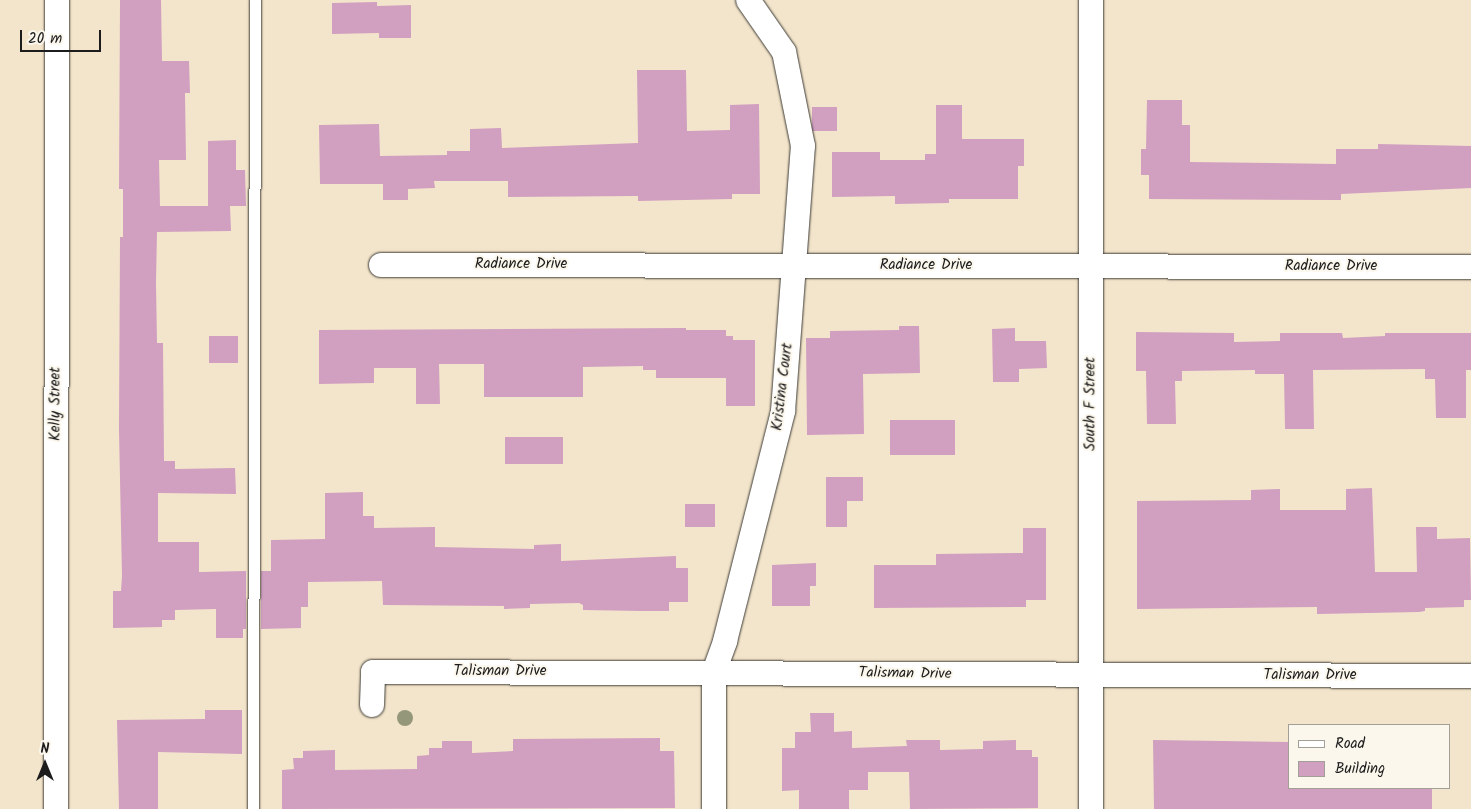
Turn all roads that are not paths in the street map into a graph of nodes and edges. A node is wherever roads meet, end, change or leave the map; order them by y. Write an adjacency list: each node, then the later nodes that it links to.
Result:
1 (57, 0): 13 (street, Kelly Street)
2 (255, 0): 14 (lane)
3 (748, 0): 6 (street, Kristina Court)
4 (1091, 0): 7 (street, South F Street)
5 (381, 265): 6 (street, Radiance Drive)
6 (795, 266): 7 (street, Radiance Drive); 9 (street, Kristina Court)
7 (1091, 266): 8 (street, Radiance Drive); 10 (street, South F Street)
8 (1471, 267)
9 (714, 672): 10 (street, Talisman Drive); 12 (street, Talisman Drive); 15 (street, Kristina Court)
10 (1091, 675): 11 (street, Talisman Drive); 16 (street, South F Street)
11 (1471, 676)
12 (372, 705)
13 (56, 809)
14 (253, 809)
15 (714, 809)
16 (1091, 809)

